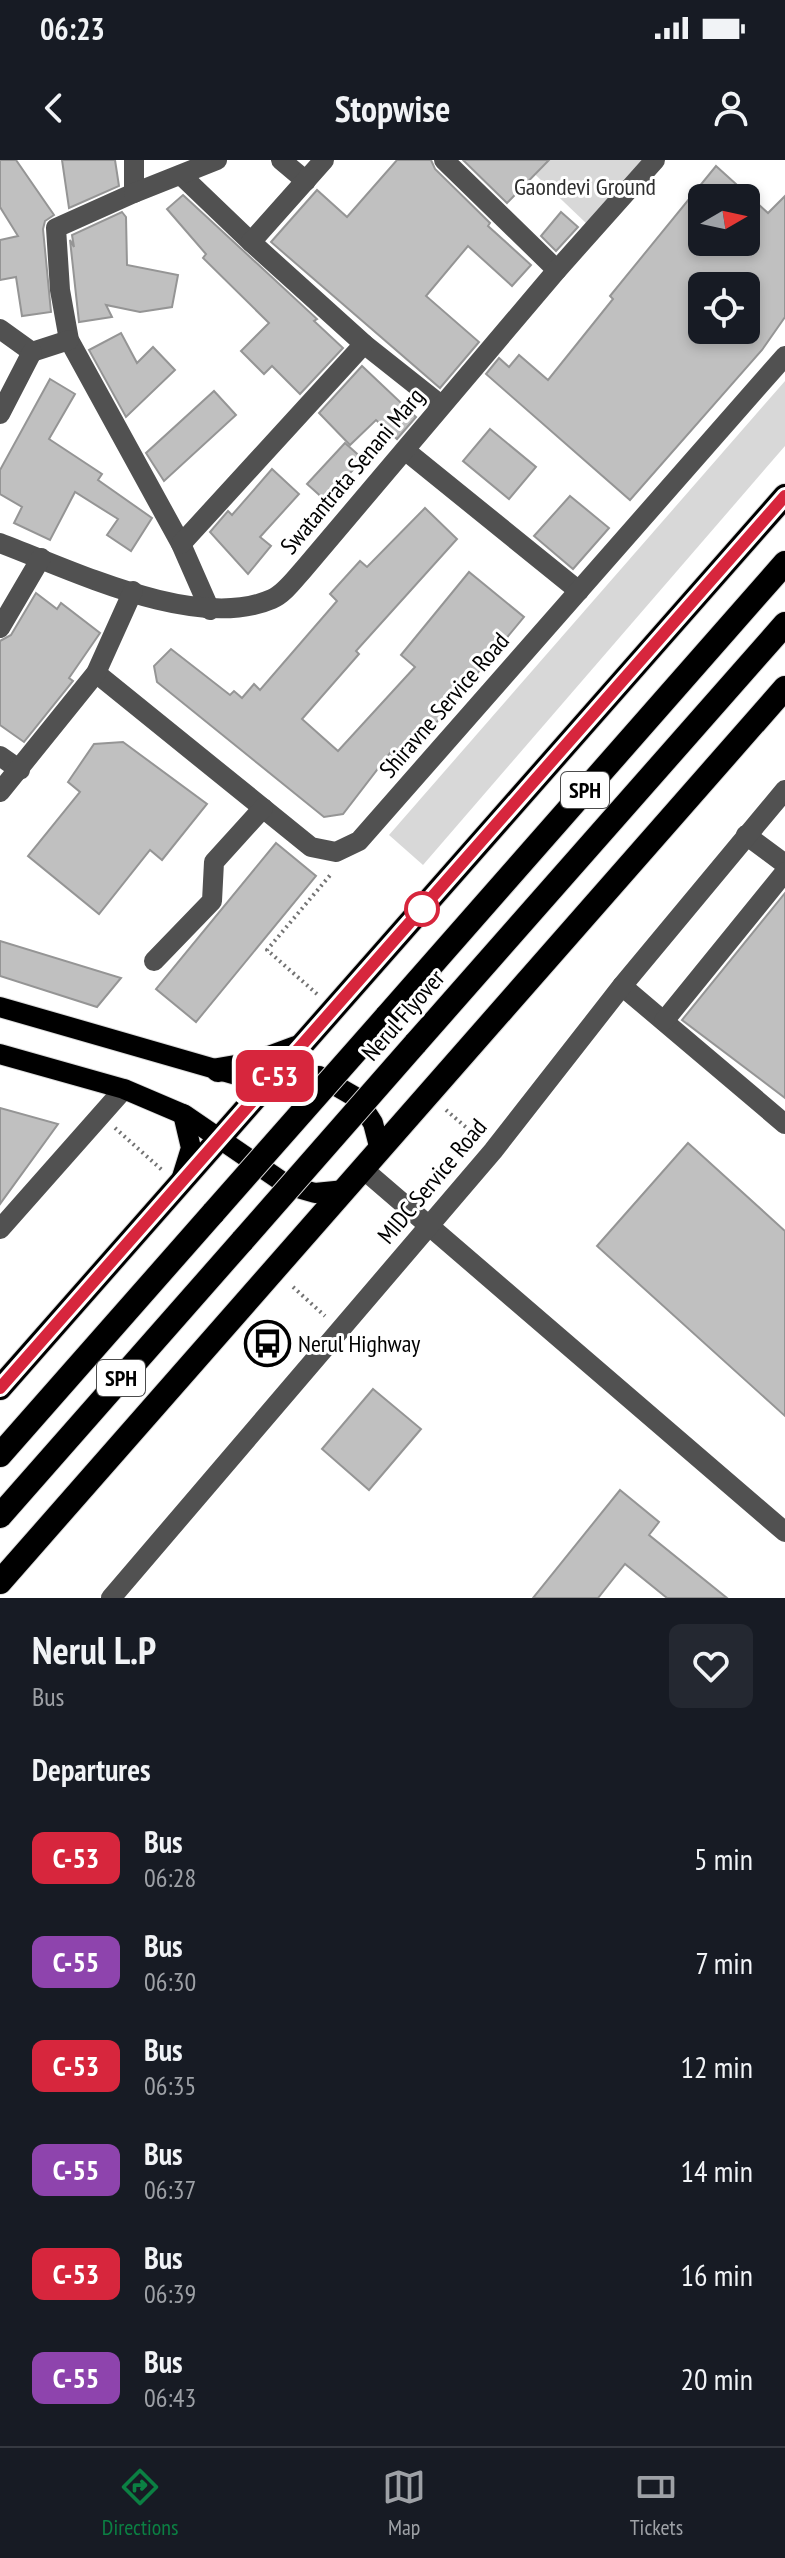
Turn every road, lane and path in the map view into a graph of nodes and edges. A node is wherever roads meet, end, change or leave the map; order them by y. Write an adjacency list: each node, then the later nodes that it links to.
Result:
1 (134, 160): 9 (street)
2 (217, 160): 7 (street)
3 (281, 160): 8 (street)
4 (324, 160): 8 (street)
5 (444, 160): 11 (street)
6 (655, 160): 11 (street, Swatantrata Senani Marg)
7 (181, 175): 9 (street); 10 (street)
8 (306, 181): 10 (street)
9 (134, 193): 13 (street)
10 (251, 242): 14 (street)
11 (557, 270): 17 (street, Swatantrata Senani Marg)
12 (0, 329): 15 (street)
13 (69, 340): 15 (street); 22 (street)
14 (364, 344): 17 (street); 22 (street)
15 (32, 352): 18 (street)
16 (785, 356): 26 (street, Shiravne Service Road)
17 (441, 405): 19 (street, Swatantrata Senani Marg)
18 (0, 414)
19 (406, 451): 26 (street); 27 (street, Swatantrata Senani Marg)
20 (785, 496): 44 (highway)
21 (0, 543): 23 (street, Swatantrata Senani Marg)
22 (181, 544): 27 (street)
23 (41, 558): 25 (street, Swatantrata Senani Marg); 29 (street)
24 (785, 563): 68 (highway, Nerul Flyover / SPH, bridge)
25 (133, 591): 27 (street, Swatantrata Senani Marg); 30 (street)
26 (579, 591): 38 (street, Shiravne Service Road)
27 (210, 610)
28 (785, 624): 69 (highway, Nerul Flyover / SPH, bridge)
29 (0, 628)
30 (96, 673): 33 (street); 36 (street)
31 (785, 688): 51 (highway)
32 (0, 756): 33 (street)
33 (20, 770): 35 (street)
34 (785, 790): 37 (street, MIDC Service Road)
35 (0, 792)
36 (263, 808): 38 (street); 41 (street)
37 (746, 835): 39 (street); 42 (street, MIDC Service Road)
38 (359, 841): 44 (path)
39 (785, 864)
40 (785, 872): 45 (street)
41 (154, 961)
42 (622, 986): 45 (street); 58 (street, MIDC Service Road)
43 (0, 1007): 48 (main road)
44 (334, 1008): 46 (highway)
45 (664, 1021): 55 (street)
46 (302, 1045): 48 (highway); 49 (highway)
47 (0, 1054): 50 (main road)
48 (218, 1070): 49 (main road)
49 (276, 1075): 54 (highway); 57 (main road)
50 (124, 1089): 52 (main road); 53 (street)
51 (429, 1095): 57 (highway); 58 (path)
52 (183, 1114): 56 (main road); 61 (main road)
53 (103, 1117): 61 (path); 64 (street)
54 (239, 1117): 56 (highway); 59 (main road)
55 (785, 1124)
56 (222, 1137): 59 (main road); 61 (highway)
57 (380, 1150): 60 (highway)
58 (493, 1151): 63 (street, MIDC Service Road)
59 (262, 1167): 62 (main road)
60 (363, 1169): 62 (highway); 63 (street)
61 (171, 1178): 67 (highway)
62 (345, 1190): 71 (highway)
63 (429, 1226): 66 (street, MIDC Service Road); 70 (street)
64 (0, 1229)
65 (290, 1284): 66 (path)
66 (340, 1330): 72 (street, MIDC Service Road)
67 (0, 1388)
68 (0, 1455)
69 (0, 1516)
70 (785, 1532)
71 (0, 1582)
72 (111, 1598)

